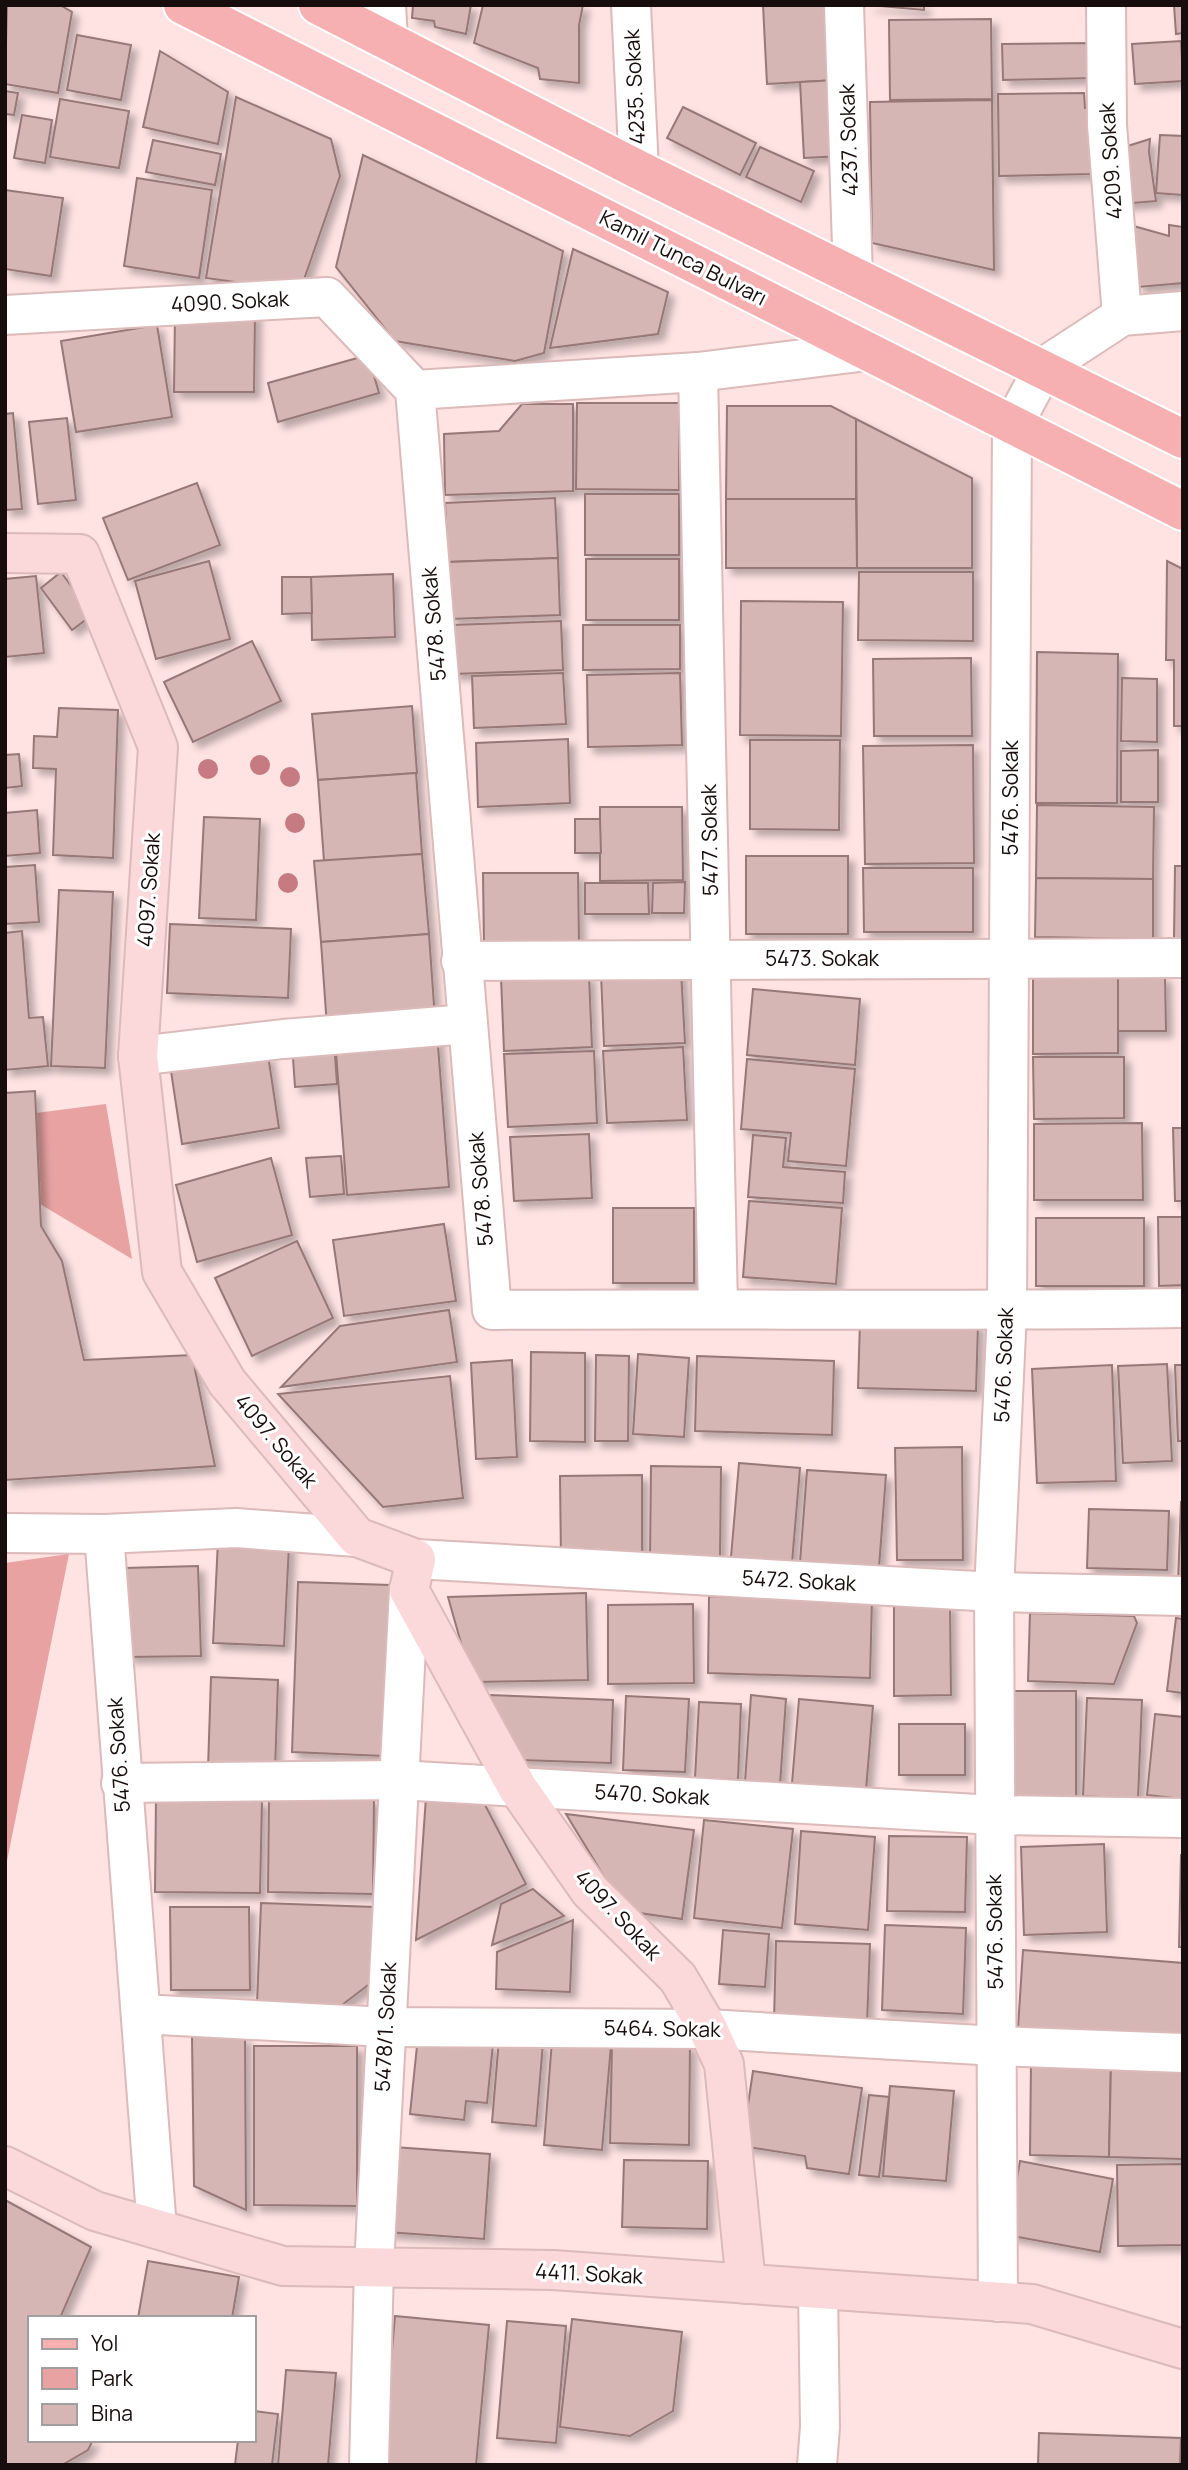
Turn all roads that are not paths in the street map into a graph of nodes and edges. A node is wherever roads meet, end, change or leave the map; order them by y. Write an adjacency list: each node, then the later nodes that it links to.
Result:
1 (183, 5): 12 (main road, Kamil Tunca Bulvarı)
2 (318, 5): 6 (main road)
3 (631, 5): 7 (street, 4235. Sokak)
4 (844, 5): 8 (street, 4237. Sokak)
5 (1106, 5): 11 (street, 4209. Sokak)
6 (387, 23): 7 (main road)
7 (639, 170): 8 (main road)
8 (853, 276): 13 (main road)
9 (1183, 312): 11 (street)
10 (5, 315): 15 (street, 4090. Sokak)
11 (1122, 316): 13 (street)
12 (867, 351): 14 (street); 16 (main road, Kamil Tunca Bulvarı)
13 (1044, 367): 16 (street); 17 (main road)
14 (698, 372): 15 (street); 22 (street, 5477. Sokak)
15 (415, 390): 23 (street, 5478. Sokak)
16 (1012, 427): 18 (main road, Kamil Tunca Bulvarı); 21 (street, 5476. Sokak)
17 (1183, 439)
18 (1183, 511)
19 (5, 553): 25 (street, 4097. Sokak)
20 (1183, 958): 21 (street, 5473. Sokak)
21 (1011, 959): 22 (street, 5473. Sokak); 28 (street, 5476. Sokak)
22 (713, 960): 23 (street, 5473. Sokak); 26 (street, 5477. Sokak)
23 (461, 961): 24 (street, 5478. Sokak)
24 (467, 1024): 25 (street); 26 (street, 5478. Sokak)
25 (138, 1056): 31 (street, 4097. Sokak)
26 (718, 1308): 28 (street)
27 (1183, 1308): 28 (street)
28 (1007, 1311): 33 (street, 5476. Sokak)
29 (5, 1533): 30 (street)
30 (104, 1534): 31 (street); 36 (street, 5476. Sokak)
31 (357, 1537): 32 (street, 4097. Sokak)
32 (412, 1574): 33 (street, 5472. Sokak); 35 (street, 5478/1. Sokak); 37 (street, 4097. Sokak)
33 (994, 1592): 34 (street, 5472. Sokak); 38 (street, 5476. Sokak)
34 (1183, 1596)
35 (399, 1780): 36 (street, 5470. Sokak); 37 (street, 5470. Sokak); 41 (street, 5478/1. Sokak)
36 (121, 1783): 40 (street, 5476. Sokak)
37 (517, 1787): 38 (street, 5470. Sokak); 42 (street, 4097. Sokak)
38 (994, 1815): 39 (street, 5470. Sokak); 43 (street, 5476. Sokak)
39 (1183, 1818)
40 (141, 2014): 41 (street, 5464. Sokak); 46 (street, 5476. Sokak)
41 (386, 2027): 42 (street, 5464. Sokak); 47 (street, 5478/1. Sokak)
42 (708, 2029): 43 (street, 5464. Sokak); 48 (street, 4097. Sokak)
43 (996, 2046): 44 (street, 5464. Sokak); 50 (street, 5476. Sokak)
44 (1183, 2053)
45 (5, 2166): 46 (street, 4411. Sokak)
46 (158, 2230): 47 (street, 4411. Sokak)
47 (374, 2267): 48 (street, 4411. Sokak); 52 (street, 5478/1. Sokak)
48 (746, 2284): 49 (street, 4411. Sokak)
49 (818, 2289): 50 (street, 4411. Sokak); 53 (street)
50 (998, 2302): 51 (street, 4411. Sokak)
51 (1183, 2349)
52 (369, 2465)
53 (817, 2465)

